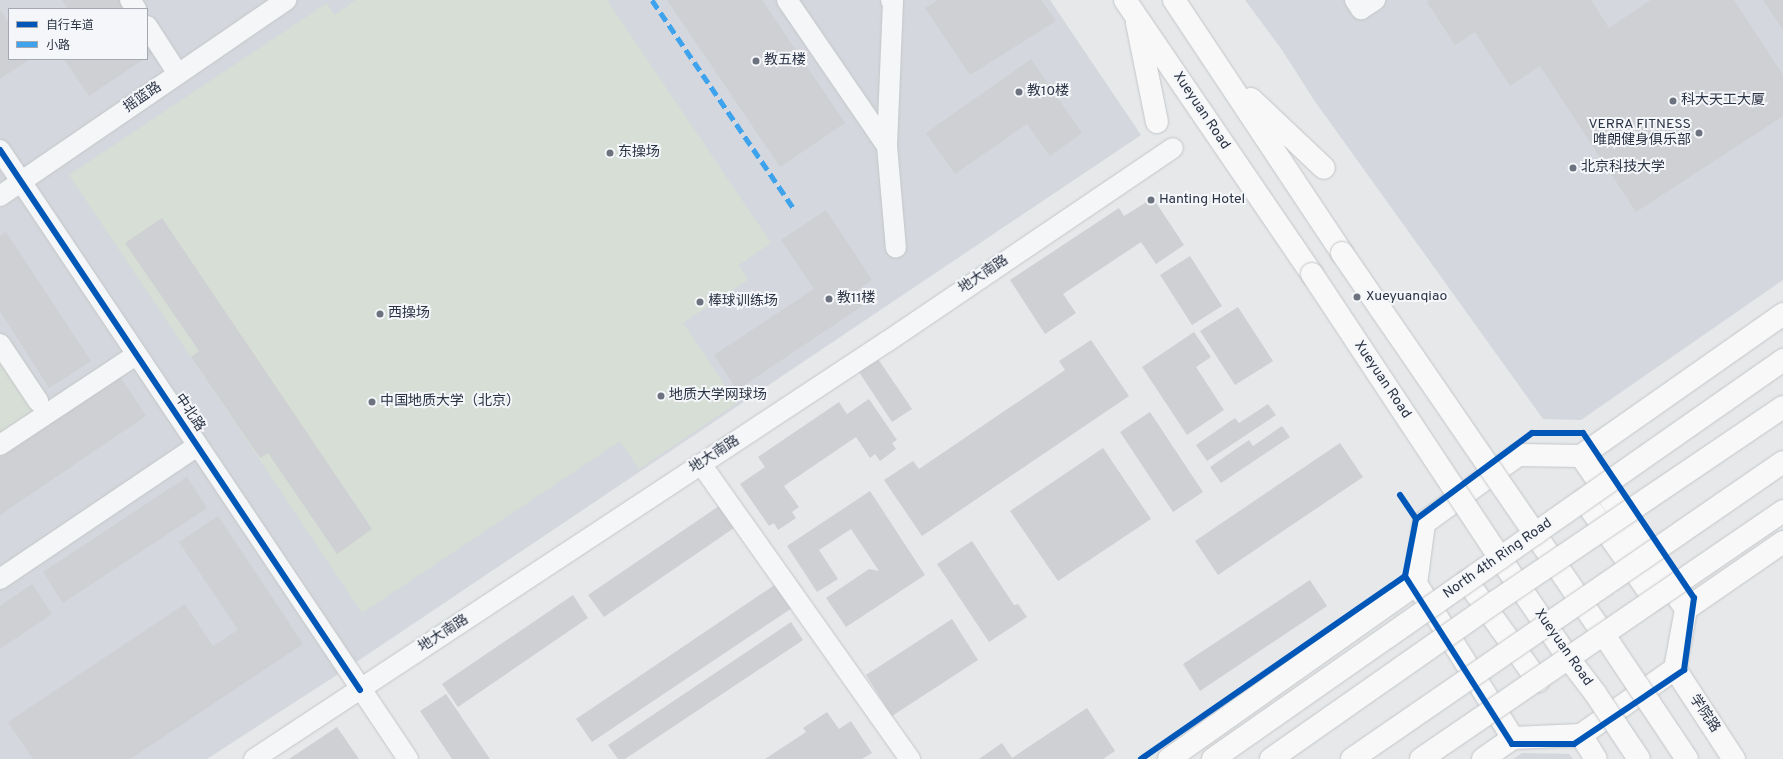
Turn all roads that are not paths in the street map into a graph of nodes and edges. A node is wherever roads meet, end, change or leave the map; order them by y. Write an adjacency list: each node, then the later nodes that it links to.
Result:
1 (286, 0): 9 (street, 摇篮路)
2 (787, 0): 12 (street)
3 (1174, 0): 10 (main road)
4 (1355, 0): 5 (street)
5 (1375, 0)
6 (893, 1): 12 (street)
7 (1130, 7): 11 (main road); 34 (main road, Xueyuan Road, bridge)
8 (148, 28): 9 (street)
9 (178, 74): 16 (street, 摇篮路)
10 (1224, 74): 15 (main road); 32 (main road, bridge)
11 (1157, 122)
12 (887, 146): 18 (street)
13 (1173, 148): 29 (street, 地大南路)
14 (0, 150): 16 (street, 中北路)
15 (1324, 168)
16 (21, 182): 17 (street, 摇篮路); 21 (street, 中北路)
17 (0, 196)
18 (896, 248)
19 (1783, 314): 27 (main road)
20 (0, 344): 23 (street)
21 (136, 355): 25 (street); 26 (street, 中北路)
22 (1783, 360): 30 (main road, North 4th Ring Road, bridge)
23 (38, 401)
24 (1783, 407): 52 (main road, bridge)
25 (0, 445)
26 (197, 446): 35 (street); 44 (street, 中北路)
27 (1581, 456): 37 (main road); 39 (main road)
28 (1783, 462): 53 (main road, bridge)
29 (701, 464): 44 (street, 地大南路); 49 (street)
30 (1584, 500): 32 (main road, North 4th Ring Road, bridge); 38 (main road, bridge)
31 (1783, 512): 38 (main road, bridge)
32 (1535, 534): 34 (main road, North 4th Ring Road, bridge); 40 (main road, bridge)
33 (1783, 542): 39 (main road)
34 (1500, 558): 36 (main road, North 4th Ring Road, bridge); 41 (main road, Xueyuan Road, bridge)
35 (0, 579)
36 (1467, 581): 43 (main road, bridge); 51 (main road, North 4th Ring Road, bridge)
37 (1416, 584): 46 (main road); 50 (main road)
38 (1654, 599): 40 (main road, bridge)
39 (1686, 609): 42 (main road)
40 (1604, 635): 41 (main road, bridge); 58 (main road, bridge)
41 (1569, 659): 43 (main road, bridge); 57 (main road, Xueyuan Road, bridge)
42 (1674, 670): 45 (main road); 59 (main road, 学院路)
43 (1538, 681): 54 (main road, bridge)
44 (360, 690): 47 (street, 地大南路); 48 (street, 中北路)
45 (1581, 735): 46 (main road); 56 (main road)
46 (1513, 738): 55 (main road)
47 (254, 759)
48 (408, 759)
49 (910, 759)
50 (1169, 759)
51 (1213, 759)
52 (1271, 759)
53 (1352, 759)
54 (1421, 759)
55 (1483, 759)
56 (1596, 759)
57 (1639, 759)
58 (1687, 759)
59 (1734, 759)

